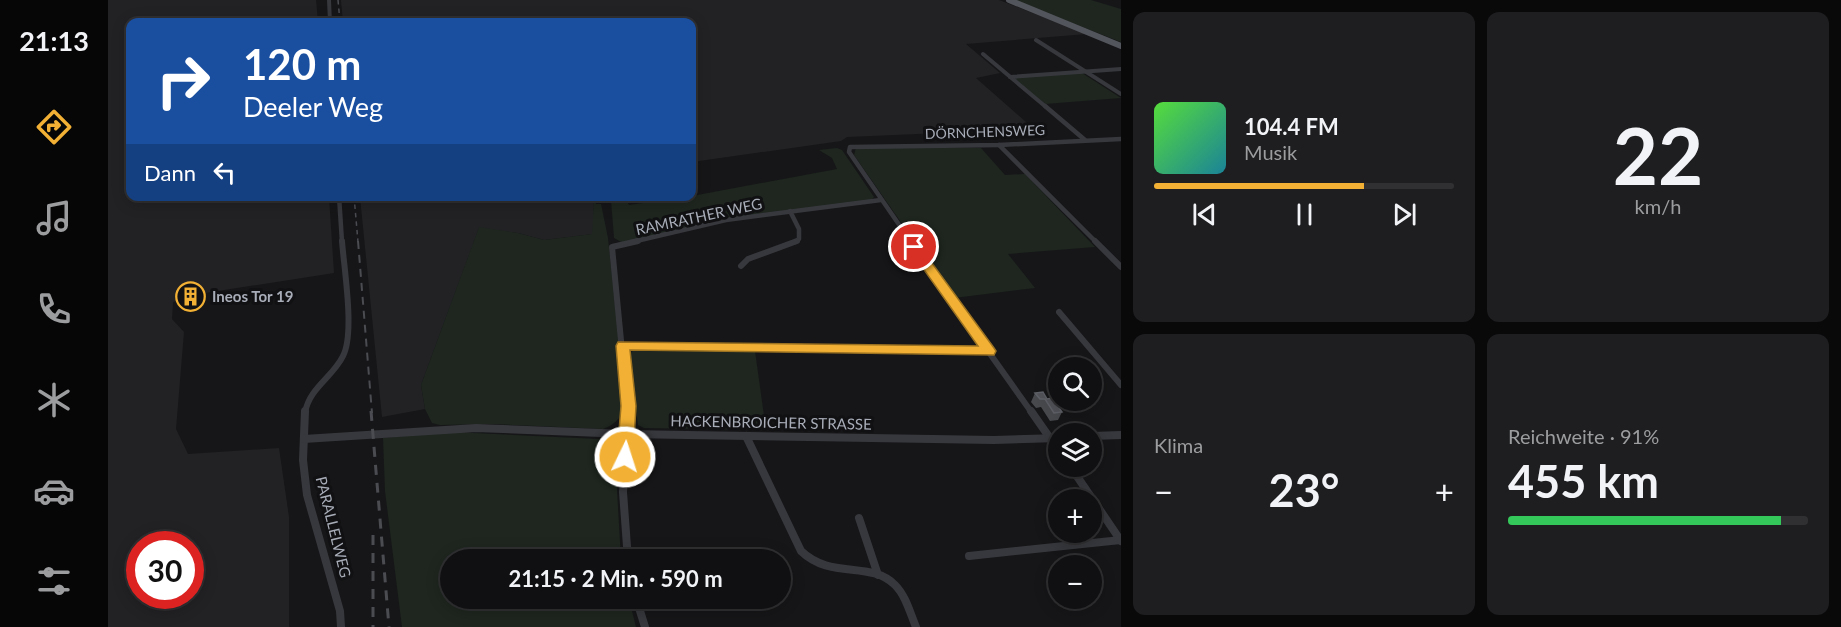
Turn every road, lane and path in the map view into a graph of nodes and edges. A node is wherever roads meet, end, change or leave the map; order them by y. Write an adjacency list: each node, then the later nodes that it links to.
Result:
1 (329, 0): 3 (street)
2 (1009, 0): 5 (main road)
3 (330, 18)
4 (1036, 40): 8 (street)
5 (1121, 46)
6 (983, 54): 9 (street)
7 (1121, 69): 8 (street)
8 (1086, 72): 9 (street); 10 (street)
9 (1010, 77): 12 (street)
10 (1121, 94)
11 (1121, 139): 12 (street, DÖRNCHENSWEG)
12 (1084, 141): 13 (street, DÖRNCHENSWEG)
13 (999, 145): 14 (street, DÖRNCHENSWEG); 18 (street)
14 (880, 200): 16 (street, RAMRATHER WEG); 21 (street)
15 (339, 201): 29 (street, PARALLELWEG)
16 (790, 212): 17 (street); 20 (street, RAMRATHER WEG)
17 (741, 266)
18 (1121, 267)
19 (1059, 312): 22 (street)
20 (623, 346): 21 (street); 23 (street)
21 (989, 351): 24 (street)
22 (1121, 385)
23 (626, 435): 26 (street, HACKENBROICHER STRASSE); 29 (street, HACKENBROICHER STRASSE); 33 (street)
24 (1048, 435)
25 (1121, 435): 27 (street)
26 (746, 436): 28 (street, HACKENBROICHER STRASSE); 35 (street)
27 (1102, 436)
28 (1048, 438)
29 (304, 439): 37 (street, PARALLELWEG)
30 (1077, 477): 32 (street)
31 (859, 518): 35 (street)
32 (1121, 541): 34 (street)
33 (627, 549)
34 (969, 556)
35 (878, 575): 39 (street)
36 (639, 609): 38 (street)
37 (341, 627)
38 (645, 627)
39 (916, 627)

